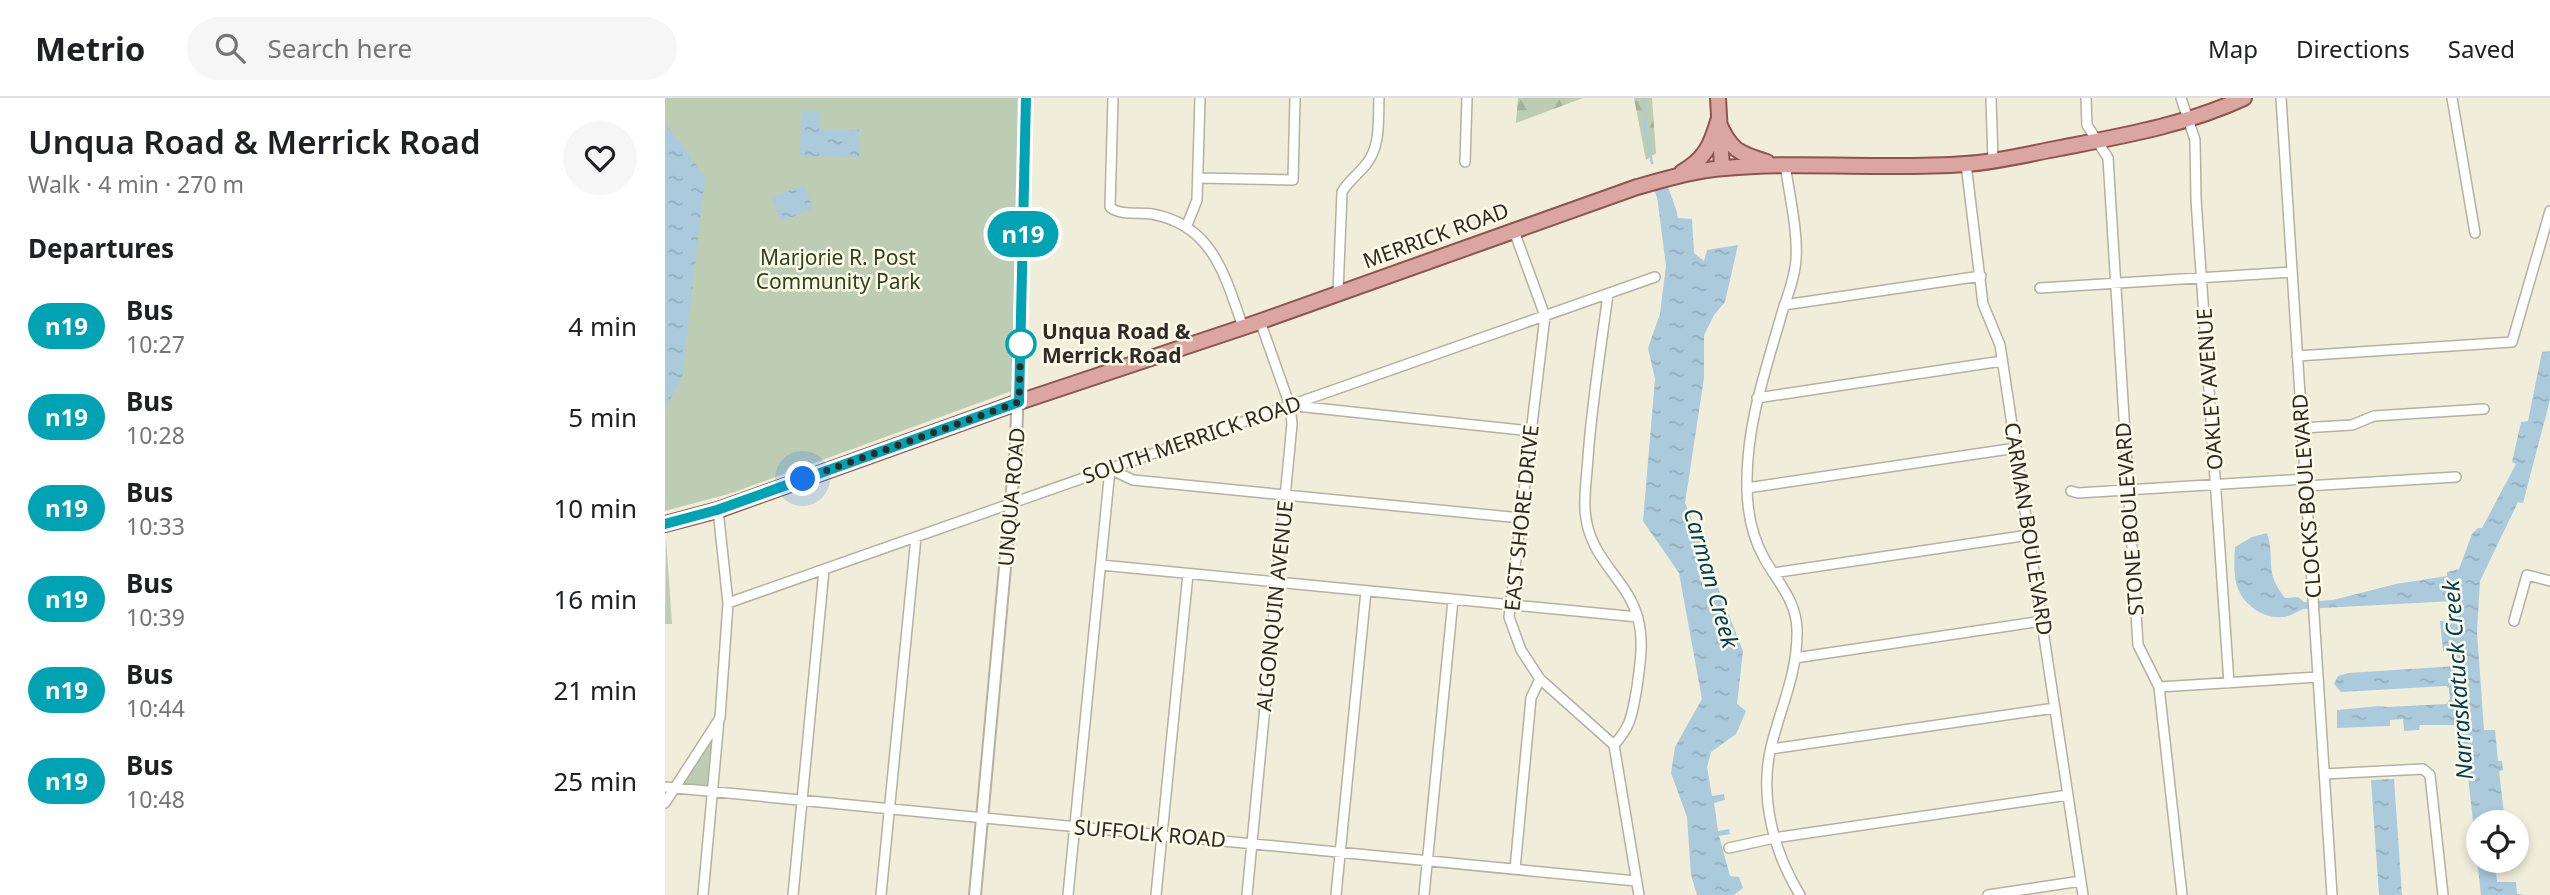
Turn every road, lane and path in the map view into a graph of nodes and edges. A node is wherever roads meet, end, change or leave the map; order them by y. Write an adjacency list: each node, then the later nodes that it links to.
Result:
1 (1026, 98): 43 (street, UNQUA ROAD)
2 (1113, 98): 25 (street)
3 (1201, 98): 23 (street)
4 (1295, 98): 23 (street)
5 (1379, 98): 34 (street)
6 (1467, 98): 18 (street)
7 (1718, 98): 15 (main road)
8 (1991, 98): 17 (street)
9 (2086, 98): 16 (street, STONE BOULEVARD)
10 (2181, 98): 14 (street, OAKLEY AVENUE)
11 (2244, 98): 14 (main road, MERRICK ROAD)
12 (2281, 98): 28 (street, CLOCKS BOULEVARD)
13 (2452, 98): 27 (street)
14 (2189, 120): 16 (main road, MERRICK ROAD); 31 (street, OAKLEY AVENUE)
15 (1718, 121): 20 (main road); 21 (main road); 22 (main road)
16 (2098, 141): 17 (main road, MERRICK ROAD); 32 (street, STONE BOULEVARD)
17 (1993, 161): 19 (main road, MERRICK ROAD)
18 (1465, 162)
19 (1966, 164): 20 (main road, MERRICK ROAD); 29 (street, CARMAN BOULEVARD)
20 (1781, 165): 21 (main road, MERRICK ROAD); 36 (street)
21 (1722, 168): 22 (main road, MERRICK ROAD)
22 (1672, 177): 26 (main road, MERRICK ROAD)
23 (1198, 178): 25 (street)
24 (2550, 211): 40 (street)
25 (1187, 225): 39 (street)
26 (1514, 231): 34 (main road, MERRICK ROAD); 37 (street, EAST SHORE DRIVE)
27 (2475, 233)
28 (2292, 272): 31 (street); 40 (street, CLOCKS BOULEVARD)
29 (1980, 276): 36 (street); 41 (street, CARMAN BOULEVARD)
30 (1655, 277): 35 (street, SOUTH MERRICK ROAD)
31 (2202, 277): 32 (street); 52 (street, OAKLEY AVENUE)
32 (2115, 282): 33 (street); 54 (street, STONE BOULEVARD)
33 (2040, 288)
34 (1338, 293): 38 (main road, MERRICK ROAD)
35 (1608, 294): 37 (street, SOUTH MERRICK ROAD); 73 (street)
36 (1784, 305): 42 (street)
37 (1545, 316): 44 (street, SOUTH MERRICK ROAD); 47 (street, EAST SHORE DRIVE)
38 (1260, 321): 39 (main road, MERRICK ROAD); 44 (street, ALGONQUIN AVENUE)
39 (1243, 327): 43 (main road, MERRICK ROAD)
40 (2297, 356): 46 (street, CLOCKS BOULEVARD)
41 (2002, 361): 42 (street); 48 (street, CARMAN BOULEVARD)
42 (1757, 398): 53 (street)
43 (1019, 402): 57 (street, UNQUA ROAD); 58 (main road, MERRICK ROAD)
44 (1290, 406): 47 (street); 49 (street, SOUTH MERRICK ROAD); 56 (street, ALGONQUIN AVENUE)
45 (2484, 410): 46 (street)
46 (2302, 428): 51 (street, CLOCKS BOULEVARD)
47 (1531, 431): 59 (street, EAST SHORE DRIVE)
48 (2016, 448): 53 (street); 61 (street, CARMAN BOULEVARD)
49 (1110, 469): 56 (street); 57 (street, SOUTH MERRICK ROAD); 63 (street)
50 (2456, 477): 51 (street)
51 (2306, 483): 52 (street); 77 (street, CLOCKS BOULEVARD)
52 (2216, 484): 54 (street); 79 (street, OAKLEY AVENUE)
53 (1747, 488): 65 (street)
54 (2129, 489): 55 (street); 80 (street, STONE BOULEVARD)
55 (2071, 491)
56 (1285, 495): 59 (street); 68 (street, ALGONQUIN AVENUE)
57 (1013, 503): 62 (street, SOUTH MERRICK ROAD); 92 (street, UNQUA ROAD)
58 (717, 510): 60 (main road, MERRICK ROAD); 71 (street)
59 (1521, 518): 72 (street, EAST SHORE DRIVE)
60 (665, 524)
61 (2029, 535): 65 (street); 74 (street, CARMAN BOULEVARD)
62 (916, 537): 64 (street, SOUTH MERRICK ROAD); 91 (street)
63 (1101, 565): 66 (street); 93 (street)
64 (824, 570): 71 (street, SOUTH MERRICK ROAD); 89 (street)
65 (1773, 573): 76 (street)
66 (1188, 574): 68 (street); 94 (street)
67 (2550, 581): 75 (street)
68 (1277, 582): 69 (street); 96 (street, ALGONQUIN AVENUE)
69 (1366, 591): 70 (street); 98 (street)
70 (1453, 600): 72 (street); 99 (street)
71 (728, 603): 82 (street)
72 (1510, 605): 73 (street); 78 (street, EAST SHORE DRIVE)
73 (1638, 617): 83 (street)
74 (2042, 621): 76 (street); 81 (street, CARMAN BOULEVARD)
75 (2514, 621)
76 (1795, 658): 84 (street)
77 (2318, 677): 79 (street); 85 (street, CLOCKS BOULEVARD)
78 (1540, 679): 83 (street, EAST SHORE DRIVE); 100 (street)
79 (2229, 683): 80 (street)
80 (2159, 687): 116 (street, STONE BOULEVARD)
81 (2055, 708): 84 (street); 88 (street, CARMAN BOULEVARD)
82 (720, 718): 86 (street); 87 (street)
83 (1613, 744): 101 (street)
84 (1771, 749): 95 (street)
85 (2324, 774): 117 (street, CLOCKS BOULEVARD); 118 (street)
86 (670, 788): 87 (street, SUFFOLK ROAD); 90 (street)
87 (713, 792): 89 (street, SUFFOLK ROAD); 103 (street)
88 (2068, 795): 95 (street); 102 (street, CARMAN BOULEVARD)
89 (802, 800): 91 (street, SUFFOLK ROAD); 104 (street)
90 (665, 803)
91 (890, 809): 92 (street, SUFFOLK ROAD); 105 (street)
92 (983, 818): 93 (street, SUFFOLK ROAD); 106 (street, UNQUA ROAD)
93 (1075, 827): 94 (street, SUFFOLK ROAD); 107 (street)
94 (1162, 835): 96 (street, SUFFOLK ROAD); 108 (street)
95 (1775, 838): 97 (street); 113 (street)
96 (1251, 844): 98 (street, SUFFOLK ROAD); 109 (street, ALGONQUIN AVENUE)
97 (1729, 848)
98 (1340, 852): 99 (street, SUFFOLK ROAD); 110 (street)
99 (1427, 861): 100 (street, SUFFOLK ROAD); 111 (street)
100 (1515, 869): 101 (street, SUFFOLK ROAD)
101 (1636, 881): 112 (street)
102 (2081, 881): 114 (street); 115 (street, CARMAN BOULEVARD)
103 (703, 895)
104 (793, 895)
105 (881, 895)
106 (975, 895)
107 (1068, 895)
108 (1156, 895)
109 (1247, 895)
110 (1336, 895)
111 (1424, 895)
112 (1639, 895)
113 (1800, 895)
114 (1992, 895)
115 (2083, 895)
116 (2182, 895)
117 (2332, 895)
118 (2442, 895)

